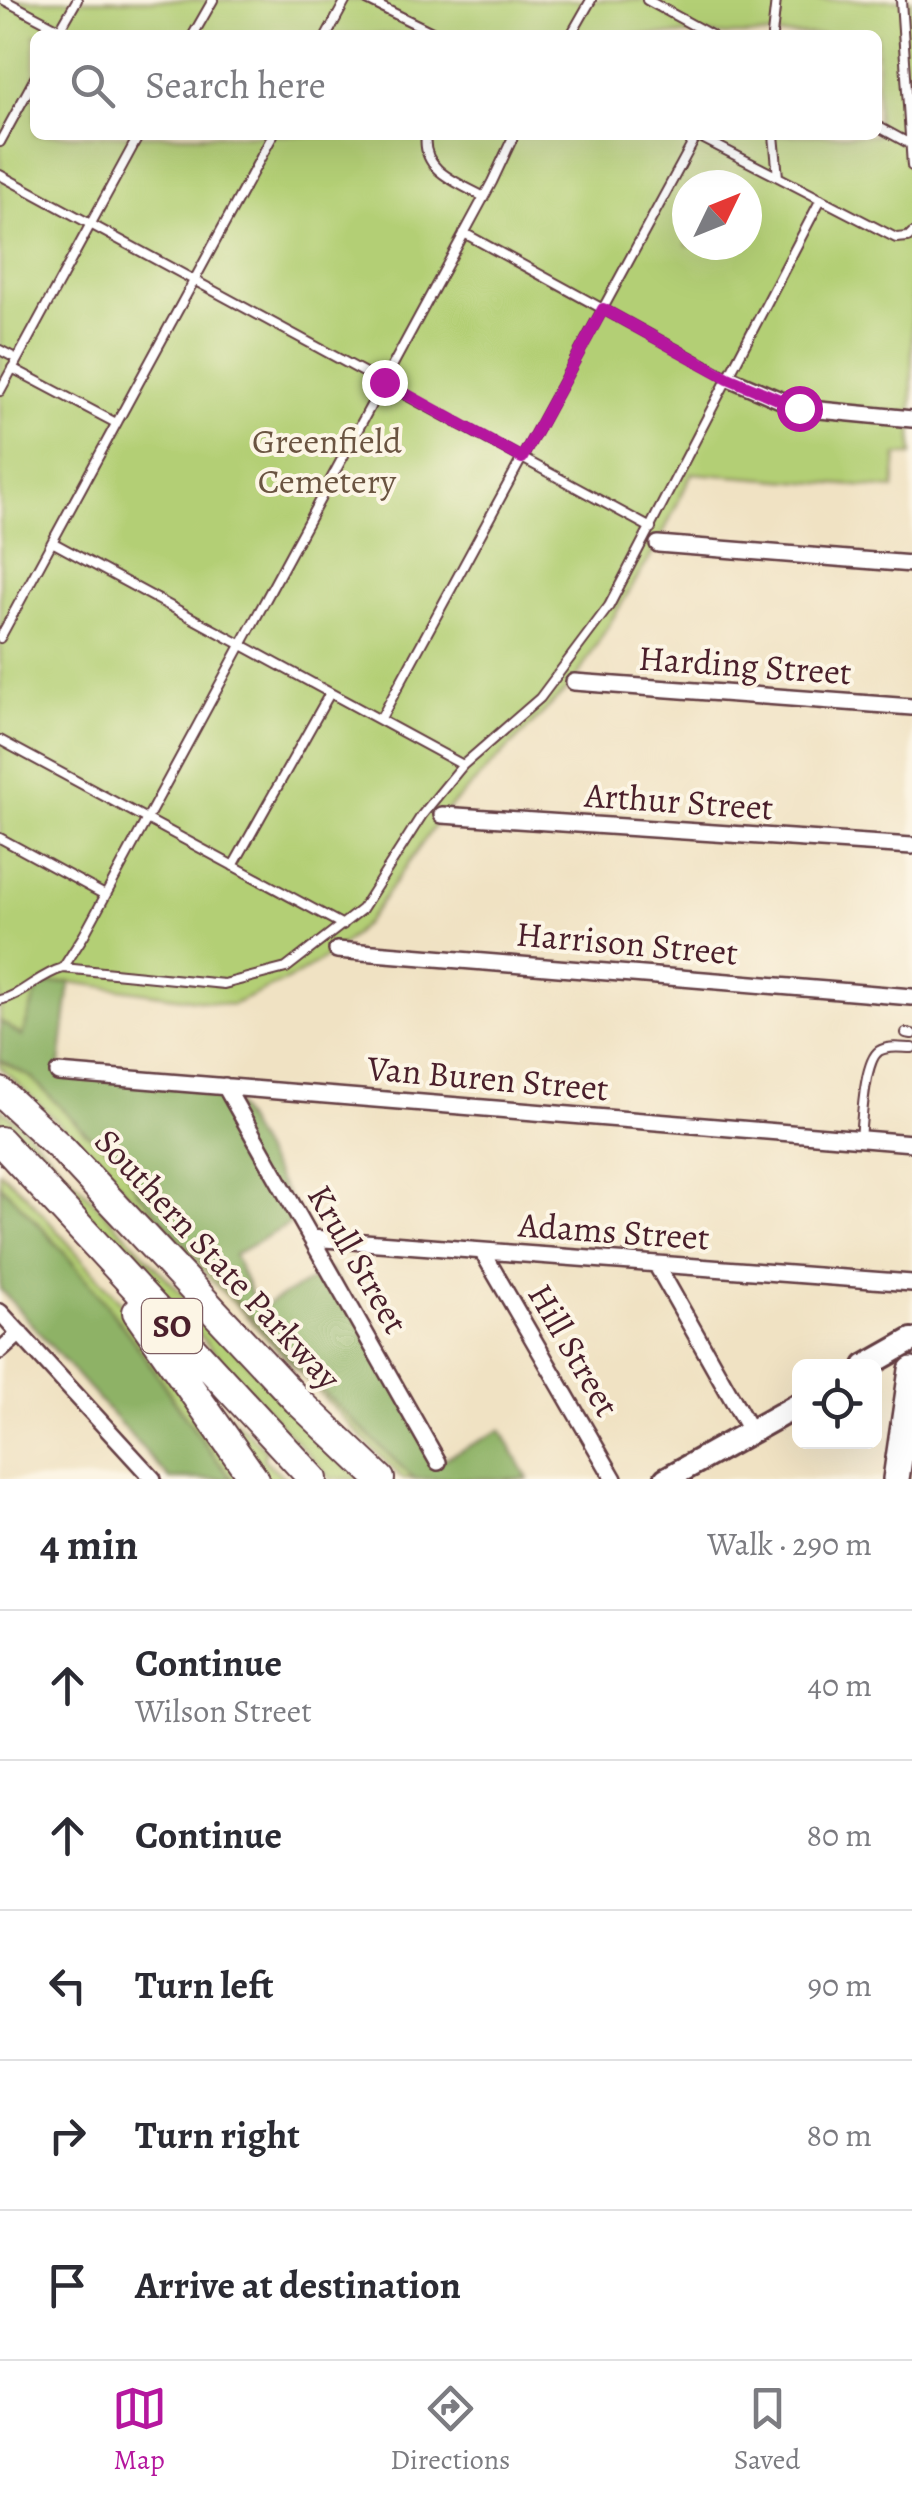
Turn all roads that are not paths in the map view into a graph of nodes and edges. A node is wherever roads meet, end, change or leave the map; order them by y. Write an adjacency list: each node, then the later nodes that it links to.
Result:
1 (4, 0): 12 (lane)
2 (77, 0): 13 (lane)
3 (212, 0): 14 (lane)
4 (346, 0): 15 (lane)
5 (367, 0): 11 (lane)
6 (401, 0): 11 (lane)
7 (591, 0): 17 (lane)
8 (647, 0): 18 (lane)
9 (776, 0): 19 (lane)
10 (901, 0): 30 (lane)
11 (394, 13): 16 (lane)
12 (54, 30)
13 (61, 30)
14 (197, 30)
15 (330, 30)
16 (428, 30)
17 (574, 30)
18 (702, 30)
19 (773, 30)
20 (30, 87): 29 (lane)
21 (882, 129): 30 (lane)
22 (136, 140): 36 (lane)
23 (270, 140): 39 (lane)
24 (426, 140): 34 (lane)
25 (512, 140): 34 (lane)
26 (693, 140): 40 (lane)
27 (706, 140): 33 (lane)
28 (774, 140): 33 (lane)
29 (0, 142)
30 (910, 144): 31 (lane)
31 (912, 166)
32 (0, 174): 36 (lane)
33 (778, 177): 35 (lane)
34 (484, 197): 38 (lane)
35 (821, 199): 37 (lane); 43 (lane)
36 (91, 224): 39 (lane); 42 (lane)
37 (912, 233)
38 (464, 234): 40 (lane); 44 (lane)
39 (194, 279): 44 (lane); 47 (lane)
40 (603, 309): 43 (lane); 48 (lane)
41 (0, 350): 42 (lane)
42 (15, 364): 45 (lane); 47 (lane)
43 (728, 378): 46 (street); 49 (lane)
44 (384, 382): 48 (lane); 54 (lane)
45 (0, 390)
46 (912, 419)
47 (116, 424): 50 (lane)
48 (522, 458): 49 (lane); 58 (lane)
49 (651, 528): 60 (lane)
50 (52, 542): 53 (lane); 54 (lane)
51 (658, 544): 52 (street)
52 (912, 564)
53 (0, 638)
54 (241, 645): 56 (lane); 62 (lane)
55 (574, 682): 57 (street, Harding Street)
56 (330, 693): 58 (lane); 65 (lane)
57 (912, 707)
58 (380, 720): 60 (lane)
59 (0, 740): 62 (lane)
60 (463, 764): 67 (lane)
61 (442, 815): 64 (street, Arthur Street)
62 (147, 819): 65 (lane); 66 (lane)
63 (0, 838): 66 (lane)
64 (912, 846)
65 (234, 866): 67 (lane)
66 (106, 895): 69 (lane)
67 (342, 925): 69 (lane)
68 (337, 950): 70 (street, Harrison Street)
69 (62, 968): 71 (lane)
70 (912, 996)
71 (0, 1000)
72 (912, 1048): 76 (lane)
73 (58, 1073): 74 (street, Van Buren Street)
74 (224, 1086): 76 (street, Van Buren Street); 80 (street, Krull Street)
75 (0, 1092): 91 (highway, Southern State Parkway / SO)
76 (860, 1138): 78 (street, Van Buren Street)
77 (0, 1141): 79 (highway, SO)
78 (912, 1143)
79 (42, 1182): 96 (highway); 97 (highway, SO)
80 (311, 1238): 81 (street, Adams Street); 94 (street, Krull Street)
81 (482, 1251): 82 (street, Adams Street); 100 (street, Hill Street)
82 (656, 1264): 83 (street, Adams Street); 93 (street)
83 (912, 1283)
84 (0, 1312): 85 (street)
85 (20, 1333): 87 (street); 95 (street)
86 (912, 1340): 88 (main road)
87 (0, 1351)
88 (878, 1359)
89 (912, 1370): 92 (main road)
90 (792, 1409): 93 (main road)
91 (314, 1416): 98 (highway, Southern State Parkway / SO); 99 (highway)
92 (908, 1430): 102 (main road)
93 (751, 1432): 101 (main road)
94 (438, 1462)
95 (153, 1479)
96 (254, 1479)
97 (313, 1479)
98 (380, 1479)
99 (400, 1479)
100 (614, 1479)
101 (666, 1479)
102 (896, 1479)

